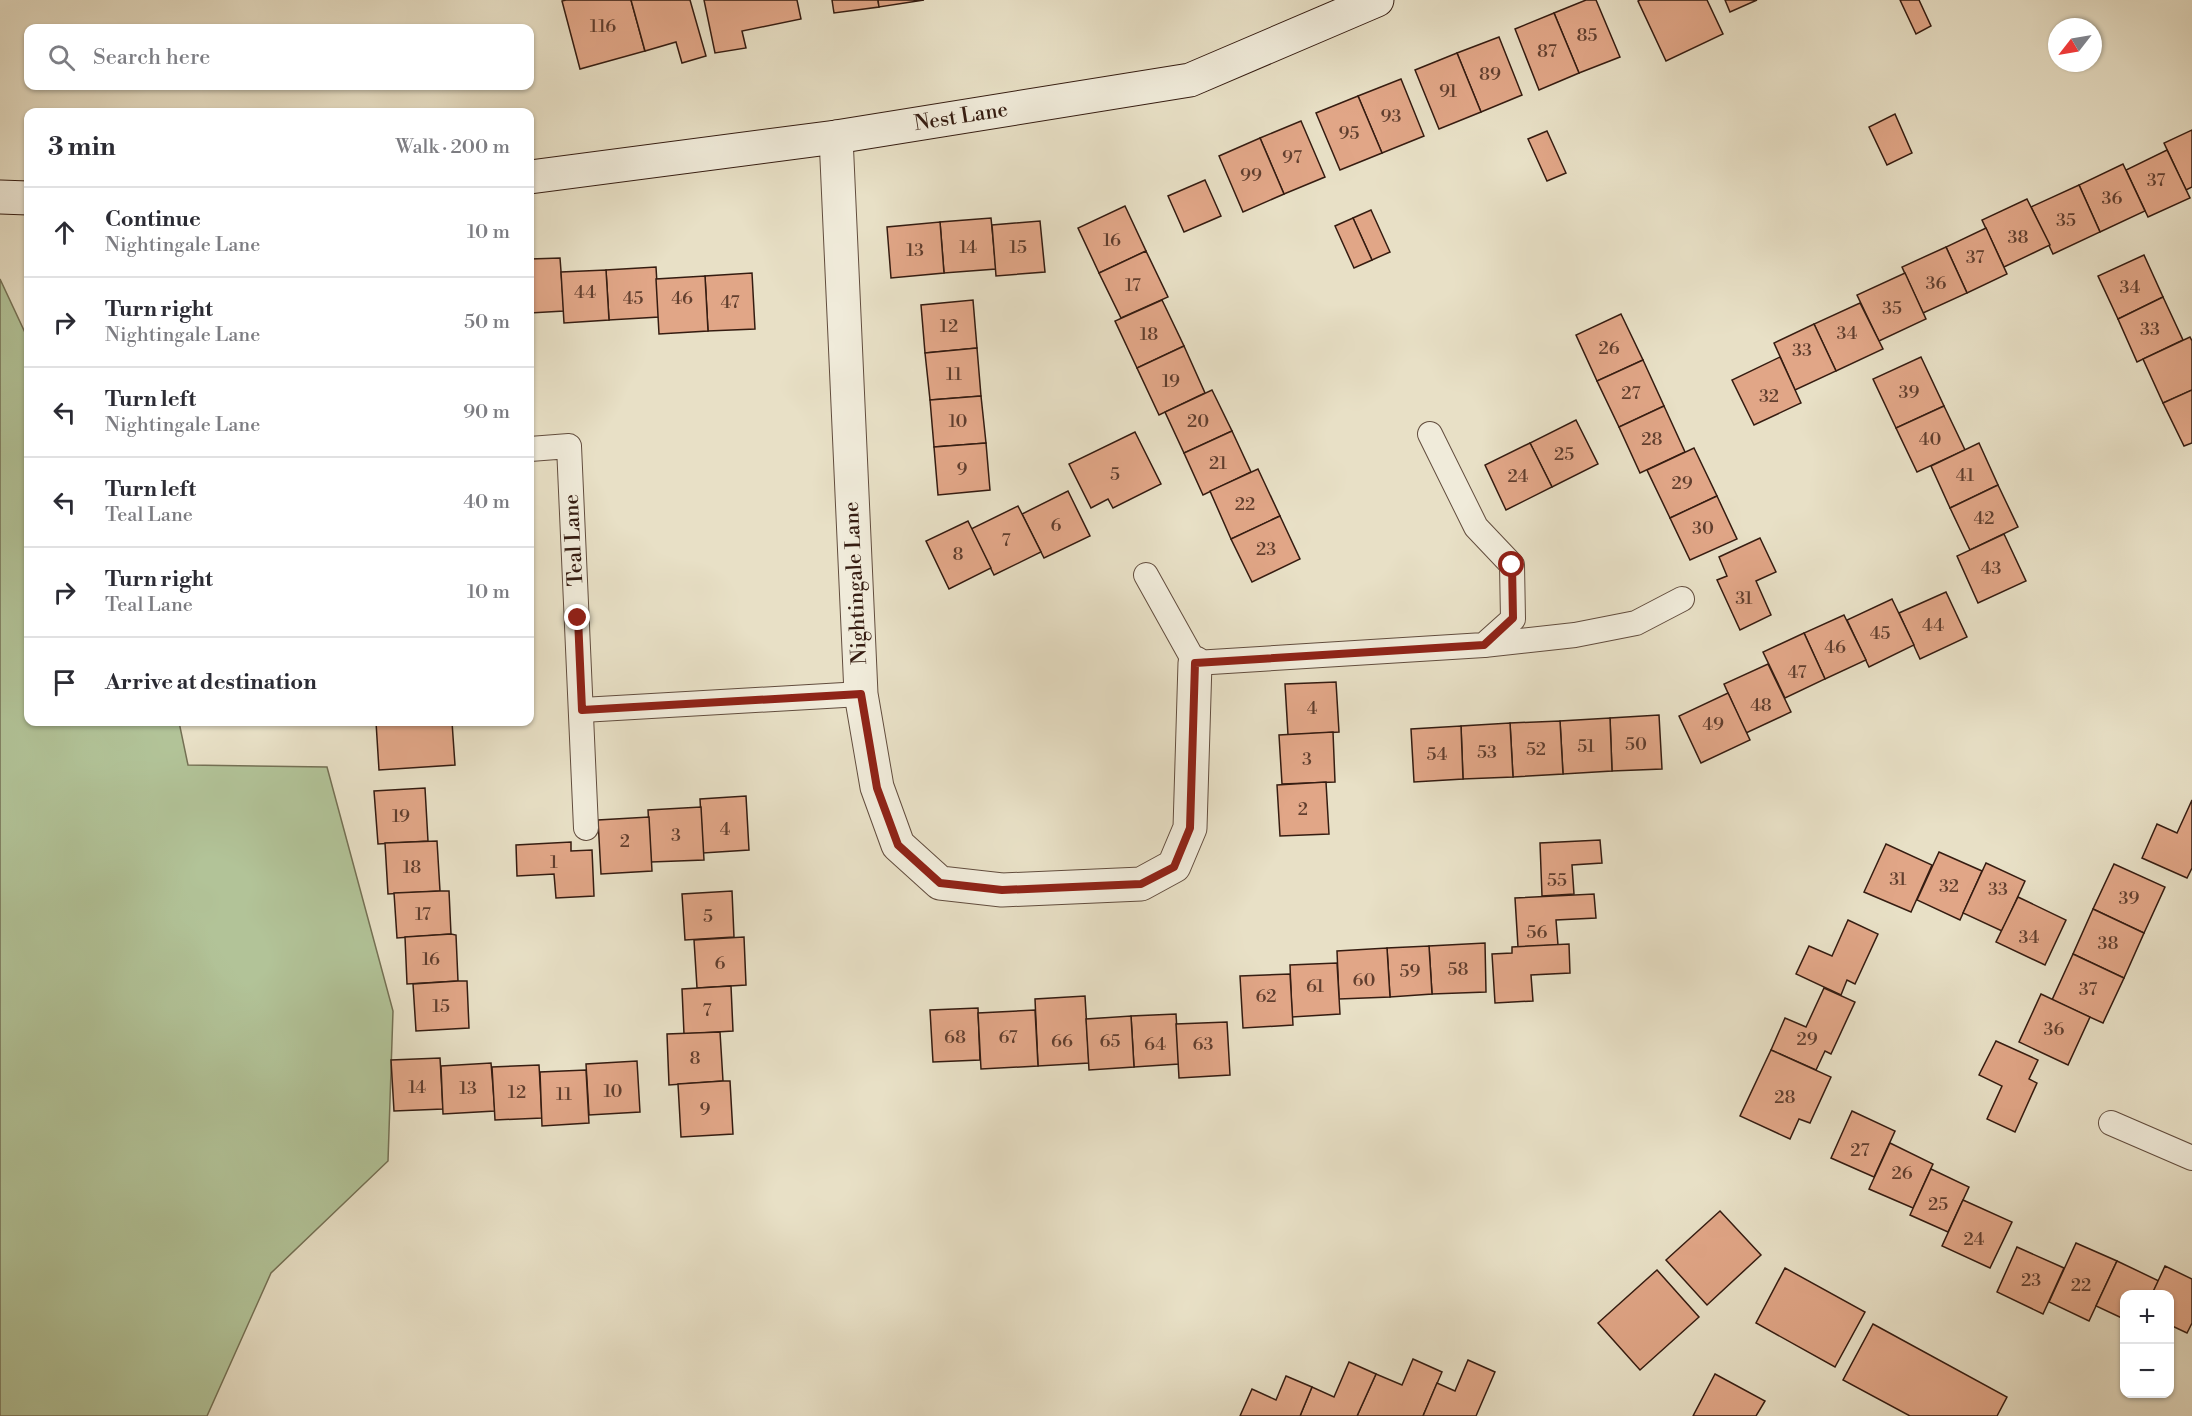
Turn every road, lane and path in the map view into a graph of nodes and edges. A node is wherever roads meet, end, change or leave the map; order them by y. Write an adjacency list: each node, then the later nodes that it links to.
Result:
1 (1377, 0): 2 (street, Nest Lane)
2 (836, 137): 3 (street, Nest Lane); 12 (street, Nightingale Lane)
3 (534, 176)
4 (0, 197): 5 (street)
5 (24, 198)
6 (1430, 434): 10 (lane)
7 (534, 449): 13 (lane, Teal Lane)
8 (1146, 574): 11 (lane)
9 (1682, 599): 10 (lane)
10 (1484, 645): 11 (lane)
11 (1195, 663): 12 (street, Nightingale Lane)
12 (861, 694): 13 (lane)
13 (582, 710): 14 (lane, Teal Lane)
14 (586, 828)
15 (2111, 1123): 16 (lane)
16 (2192, 1158)

